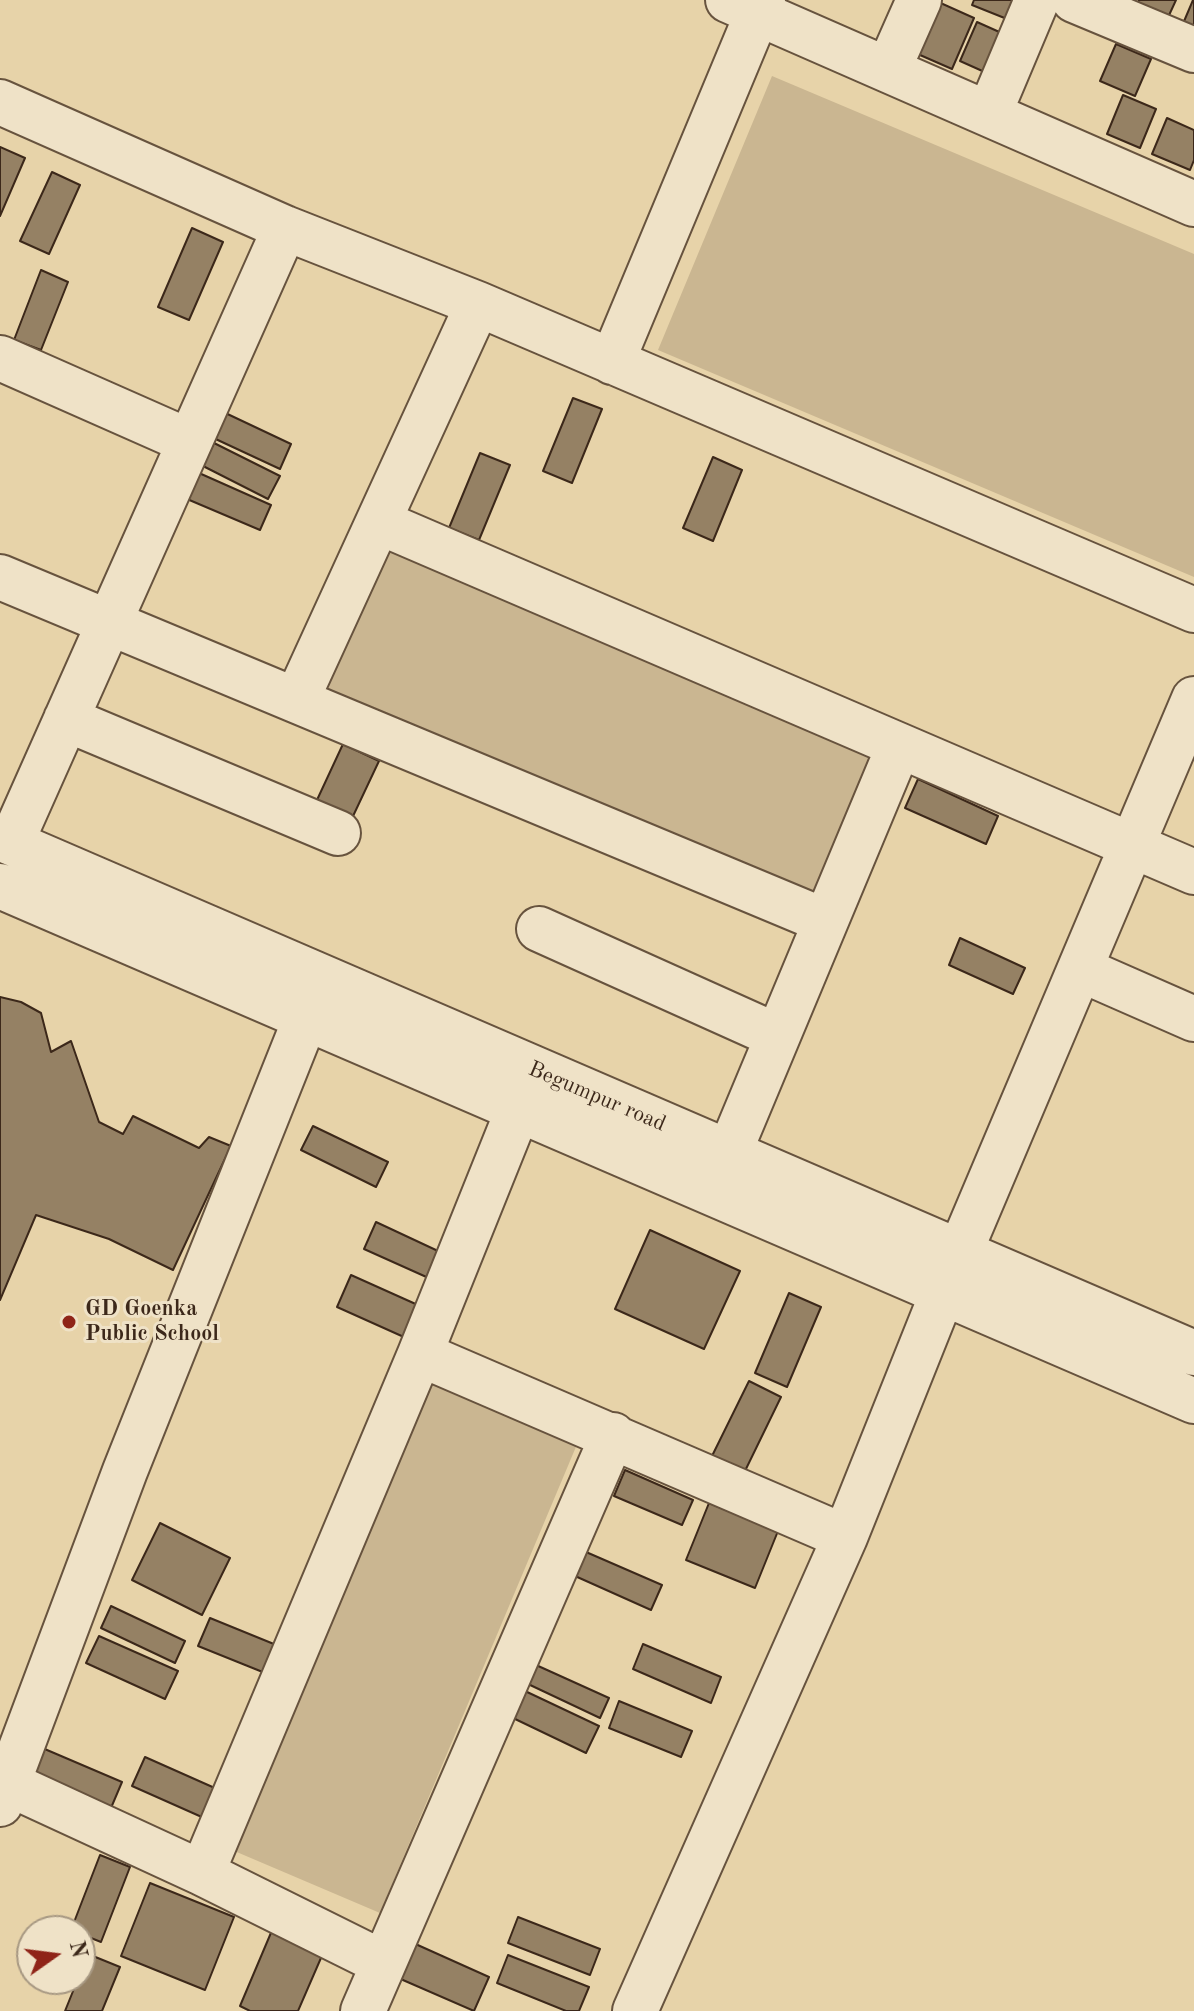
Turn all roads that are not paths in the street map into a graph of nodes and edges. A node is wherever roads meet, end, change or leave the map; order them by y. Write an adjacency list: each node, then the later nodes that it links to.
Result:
1 (919, 0): 6 (street)
2 (1037, 0): 8 (street)
3 (1074, 0): 5 (street)
4 (750, 4): 6 (street); 13 (street)
5 (1194, 50)
6 (888, 70): 8 (street)
7 (0, 102): 10 (street)
8 (989, 114): 9 (street)
9 (1194, 204)
10 (285, 228): 11 (street); 14 (street)
11 (478, 304): 13 (street); 15 (street)
12 (0, 358): 14 (street)
13 (612, 362): 17 (street)
14 (188, 441): 18 (street)
15 (379, 522): 19 (street); 22 (street)
16 (0, 577): 18 (street)
17 (1194, 610)
18 (110, 621): 19 (street); 21 (street)
19 (297, 699): 28 (street)
20 (1194, 699): 25 (street)
21 (66, 719): 23 (street); 24 (street)
22 (899, 746): 25 (street); 28 (street)
23 (338, 833)
24 (5, 841): 31 (street, Begumpur road)
25 (1131, 847): 26 (street); 30 (street)
26 (1194, 872)
27 (0, 886): 32 (street, Begumpur road)
28 (825, 921): 34 (street)
29 (539, 929): 34 (street)
30 (1080, 969): 33 (street); 37 (street)
31 (321, 978): 32 (street); 36 (street, Begumpur road)
32 (307, 1018): 35 (street, Begumpur road); 43 (street)
33 (1194, 1019)
34 (777, 1036): 36 (street)
35 (518, 1110): 37 (street, Begumpur road); 39 (street)
36 (729, 1153): 37 (street, Begumpur road)
37 (951, 1273): 38 (street, Begumpur road); 40 (street, Begumpur road); 42 (street)
38 (1194, 1353)
39 (420, 1354): 41 (street); 44 (street)
40 (1194, 1401)
41 (613, 1435): 42 (street); 45 (street)
42 (845, 1537): 47 (street)
43 (5, 1794): 44 (street)
44 (202, 1873): 45 (street)
45 (383, 1963): 46 (street)
46 (363, 2011)
47 (635, 2011)

